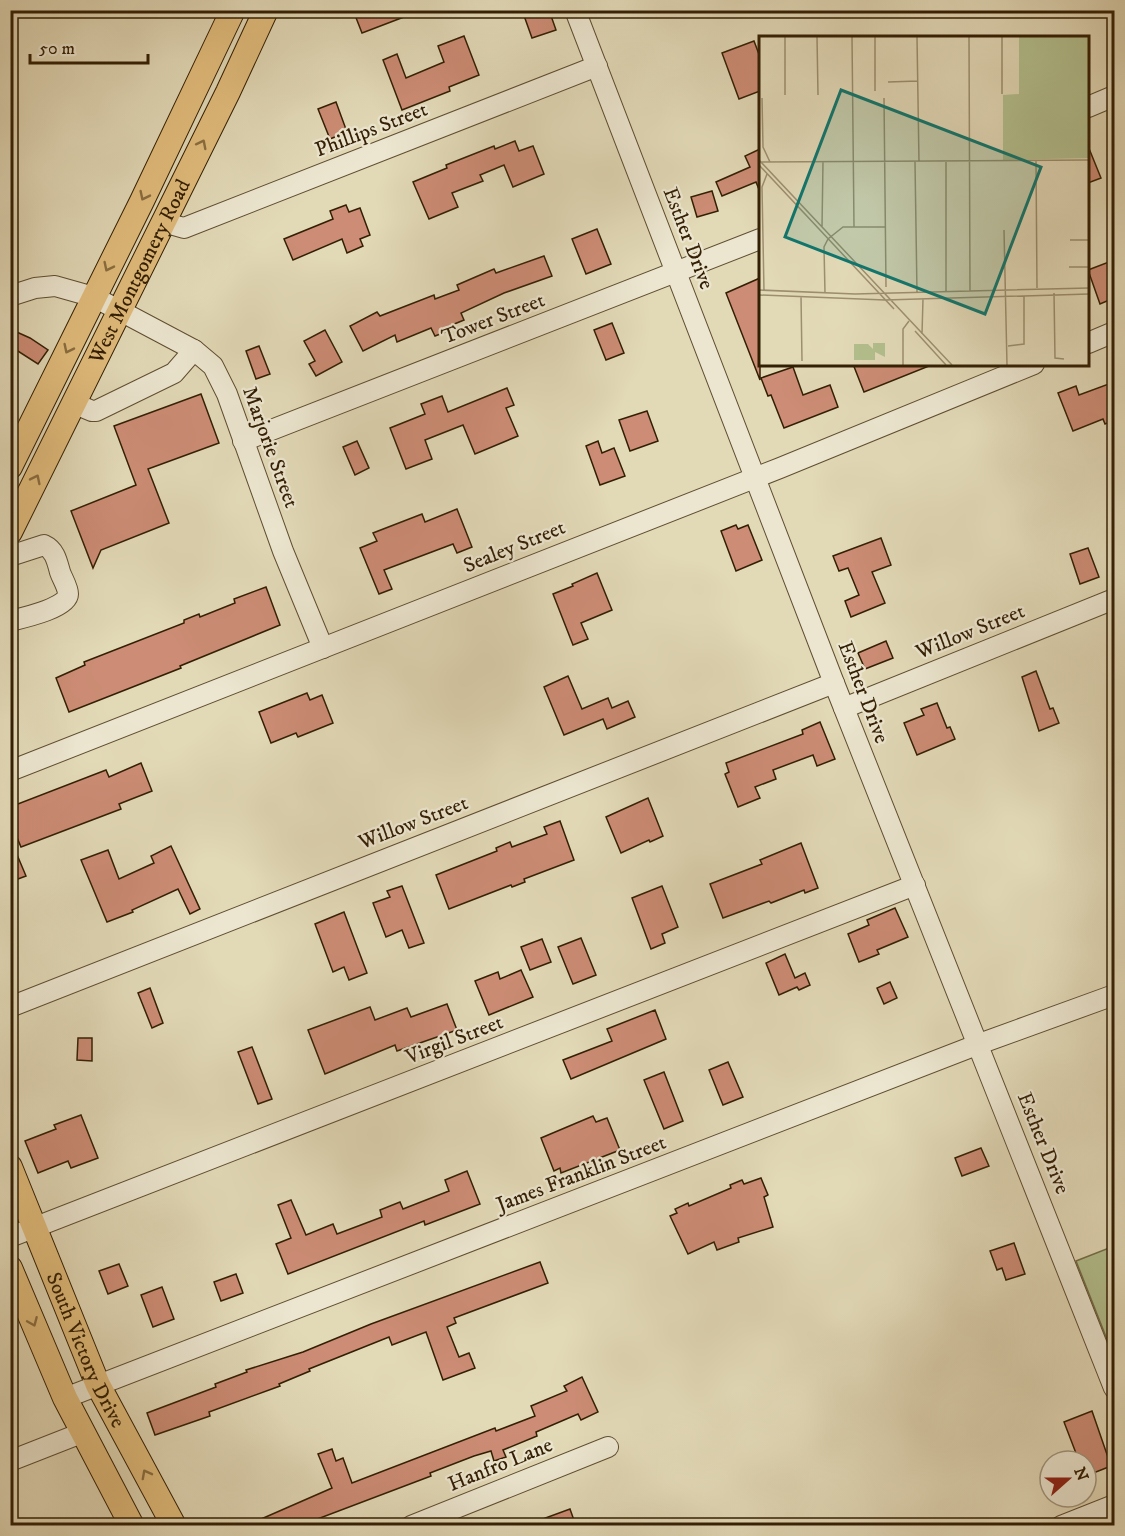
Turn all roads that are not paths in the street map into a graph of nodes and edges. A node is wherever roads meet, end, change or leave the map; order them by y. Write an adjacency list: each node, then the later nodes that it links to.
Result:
1 (233, 10): 5 (main road, West Montgomery Road)
2 (266, 10): 6 (main road, West Montgomery Road)
3 (576, 10): 4 (street, Esther Drive)
4 (597, 66): 9 (street, Phillips Street); 11 (street, Esther Drive)
5 (199, 81): 6 (main road); 13 (main road, West Montgomery Road, one-way to 13)
6 (228, 92): 9 (main road, West Montgomery Road, one-way to 6)
7 (1114, 96): 8 (street)
8 (1089, 107)
9 (163, 222): 14 (main road, West Montgomery Road)
10 (759, 239): 11 (street, Tower Street)
11 (677, 273): 20 (street, Tower Street); 22 (street, Esther Drive)
12 (10, 296): 13 (street)
13 (94, 297): 14 (street); 21 (main road, West Montgomery Road, one-way to 21)
14 (119, 309): 17 (street, Marjorie Street); 19 (main road, West Montgomery Road)
15 (1114, 332): 16 (street)
16 (1089, 343)
17 (194, 350): 19 (street); 20 (street, Marjorie Street)
18 (1029, 366): 22 (street, Sealey Street)
19 (74, 403): 23 (main road, West Montgomery Road, one-way to 19)
20 (243, 441): 27 (street, Marjorie Street)
21 (10, 467)
22 (755, 477): 27 (street, Sealey Street); 28 (street, Esther Drive)
23 (10, 532)
24 (10, 556): 26 (street)
25 (1114, 599): 29 (street, Willow Street)
26 (10, 621)
27 (323, 648): 30 (street, Sealey Street)
28 (834, 683): 29 (street, Esther Drive); 33 (street, Willow Street)
29 (844, 708): 31 (street, Esther Drive)
30 (10, 771)
31 (915, 885): 34 (street, Esther Drive); 36 (street, Virgil Street)
32 (1114, 995): 34 (street, James Franklin Street)
33 (10, 1007)
34 (979, 1044): 39 (street, James Franklin Street); 40 (street, Esther Drive)
35 (10, 1167): 36 (main road, South Victory Drive)
36 (34, 1228): 37 (street, Virgil Street); 39 (main road, South Victory Drive)
37 (10, 1237)
38 (10, 1268): 41 (main road, South Victory Drive, one-way to 41)
39 (98, 1386): 41 (street, James Franklin Street); 47 (main road, South Victory Drive, one-way to 39)
40 (1114, 1388)
41 (65, 1398): 42 (main road, South Victory Drive)
42 (84, 1432): 44 (street); 46 (main road, South Victory Drive)
43 (608, 1447): 48 (street, Hanfro Lane)
44 (10, 1461)
45 (1114, 1505): 49 (street)
46 (132, 1526)
47 (174, 1526)
48 (411, 1526)
49 (1061, 1526)

